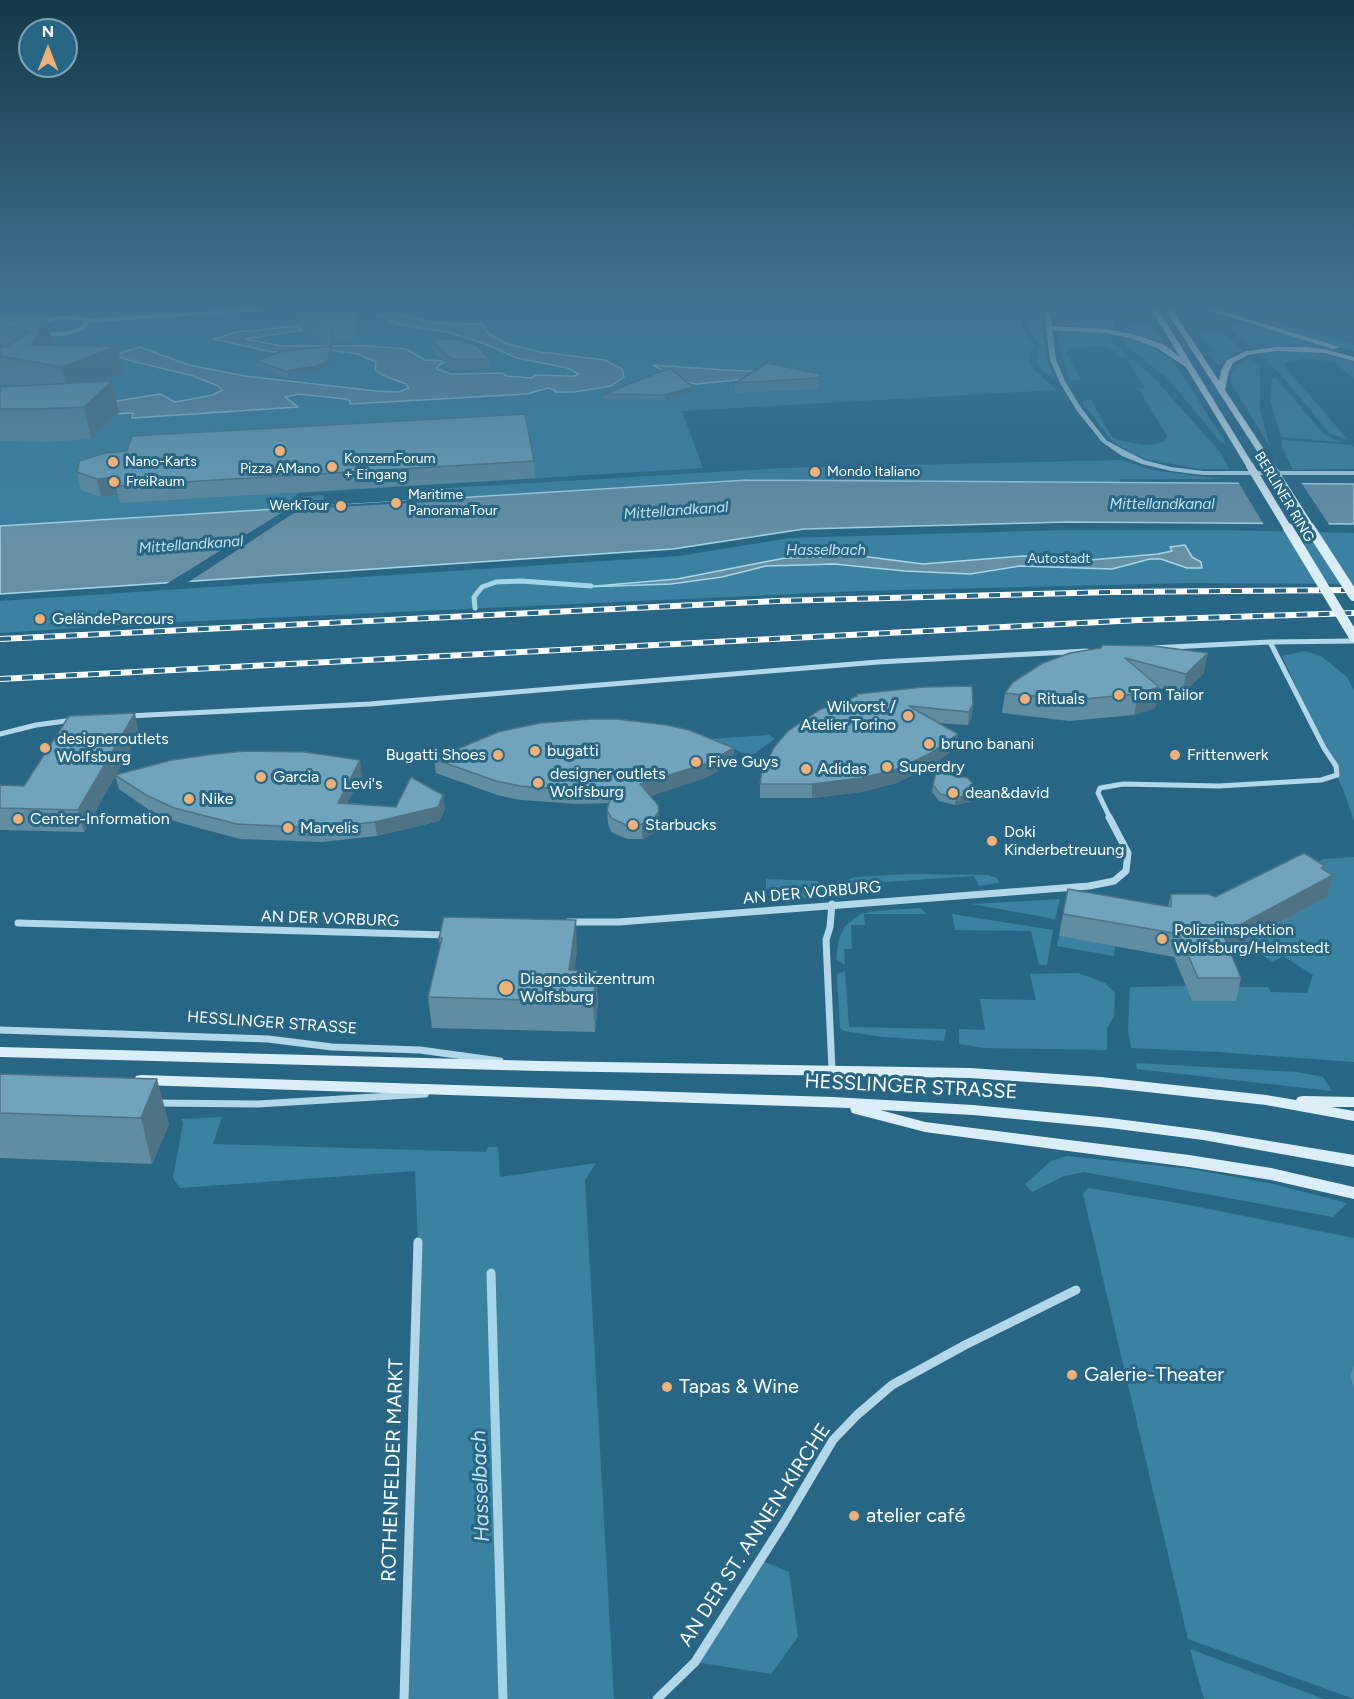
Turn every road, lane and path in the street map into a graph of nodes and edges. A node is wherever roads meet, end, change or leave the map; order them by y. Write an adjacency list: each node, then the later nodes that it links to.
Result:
1 (1067, 388): 5 (street)
2 (1204, 388): 7 (main road, BERLINER RING, bridge)
3 (1219, 388): 4 (main road, BERLINER RING)
4 (1221, 391): 6 (main road, BERLINER RING, bridge)
5 (1354, 473)
6 (1354, 597)
7 (1354, 639): 8 (street)
8 (1270, 642): 9 (street); 14 (street, AN DER VORBURG)
9 (1142, 648)
10 (1097, 650): 11 (street)
11 (124, 716)
12 (80, 719): 13 (street)
13 (0, 734)
14 (832, 904): 15 (street, AN DER VORBURG); 21 (street, HESSLINGER STRASSE)
15 (555, 922)
16 (18, 923): 17 (street, AN DER VORBURG)
17 (451, 936)
18 (0, 1030): 20 (street, HESSLINGER STRASSE)
19 (0, 1052): 20 (main road, HESSLINGER STRASSE)
20 (540, 1066): 21 (main road, HESSLINGER STRASSE)
21 (832, 1070): 24 (main road, HESSLINGER STRASSE)
22 (130, 1080): 23 (main road, HESSLINGER STRASSE)
23 (462, 1091): 25 (main road, HESSLINGER STRASSE); 27 (street, HESSLINGER STRASSE)
24 (1266, 1100): 26 (main road); 28 (main road, HESSLINGER STRASSE)
25 (833, 1102): 29 (main road, HESSLINGER STRASSE); 30 (main road)
26 (1354, 1102)
27 (151, 1103)
28 (1354, 1116)
29 (1354, 1161)
30 (1354, 1193)
31 (418, 1242): 33 (street, ROTHENFELDER MARKT)
32 (1076, 1290): 34 (street, AN DER ST. ANNEN-KIRCHE)
33 (404, 1699)
34 (657, 1699)

